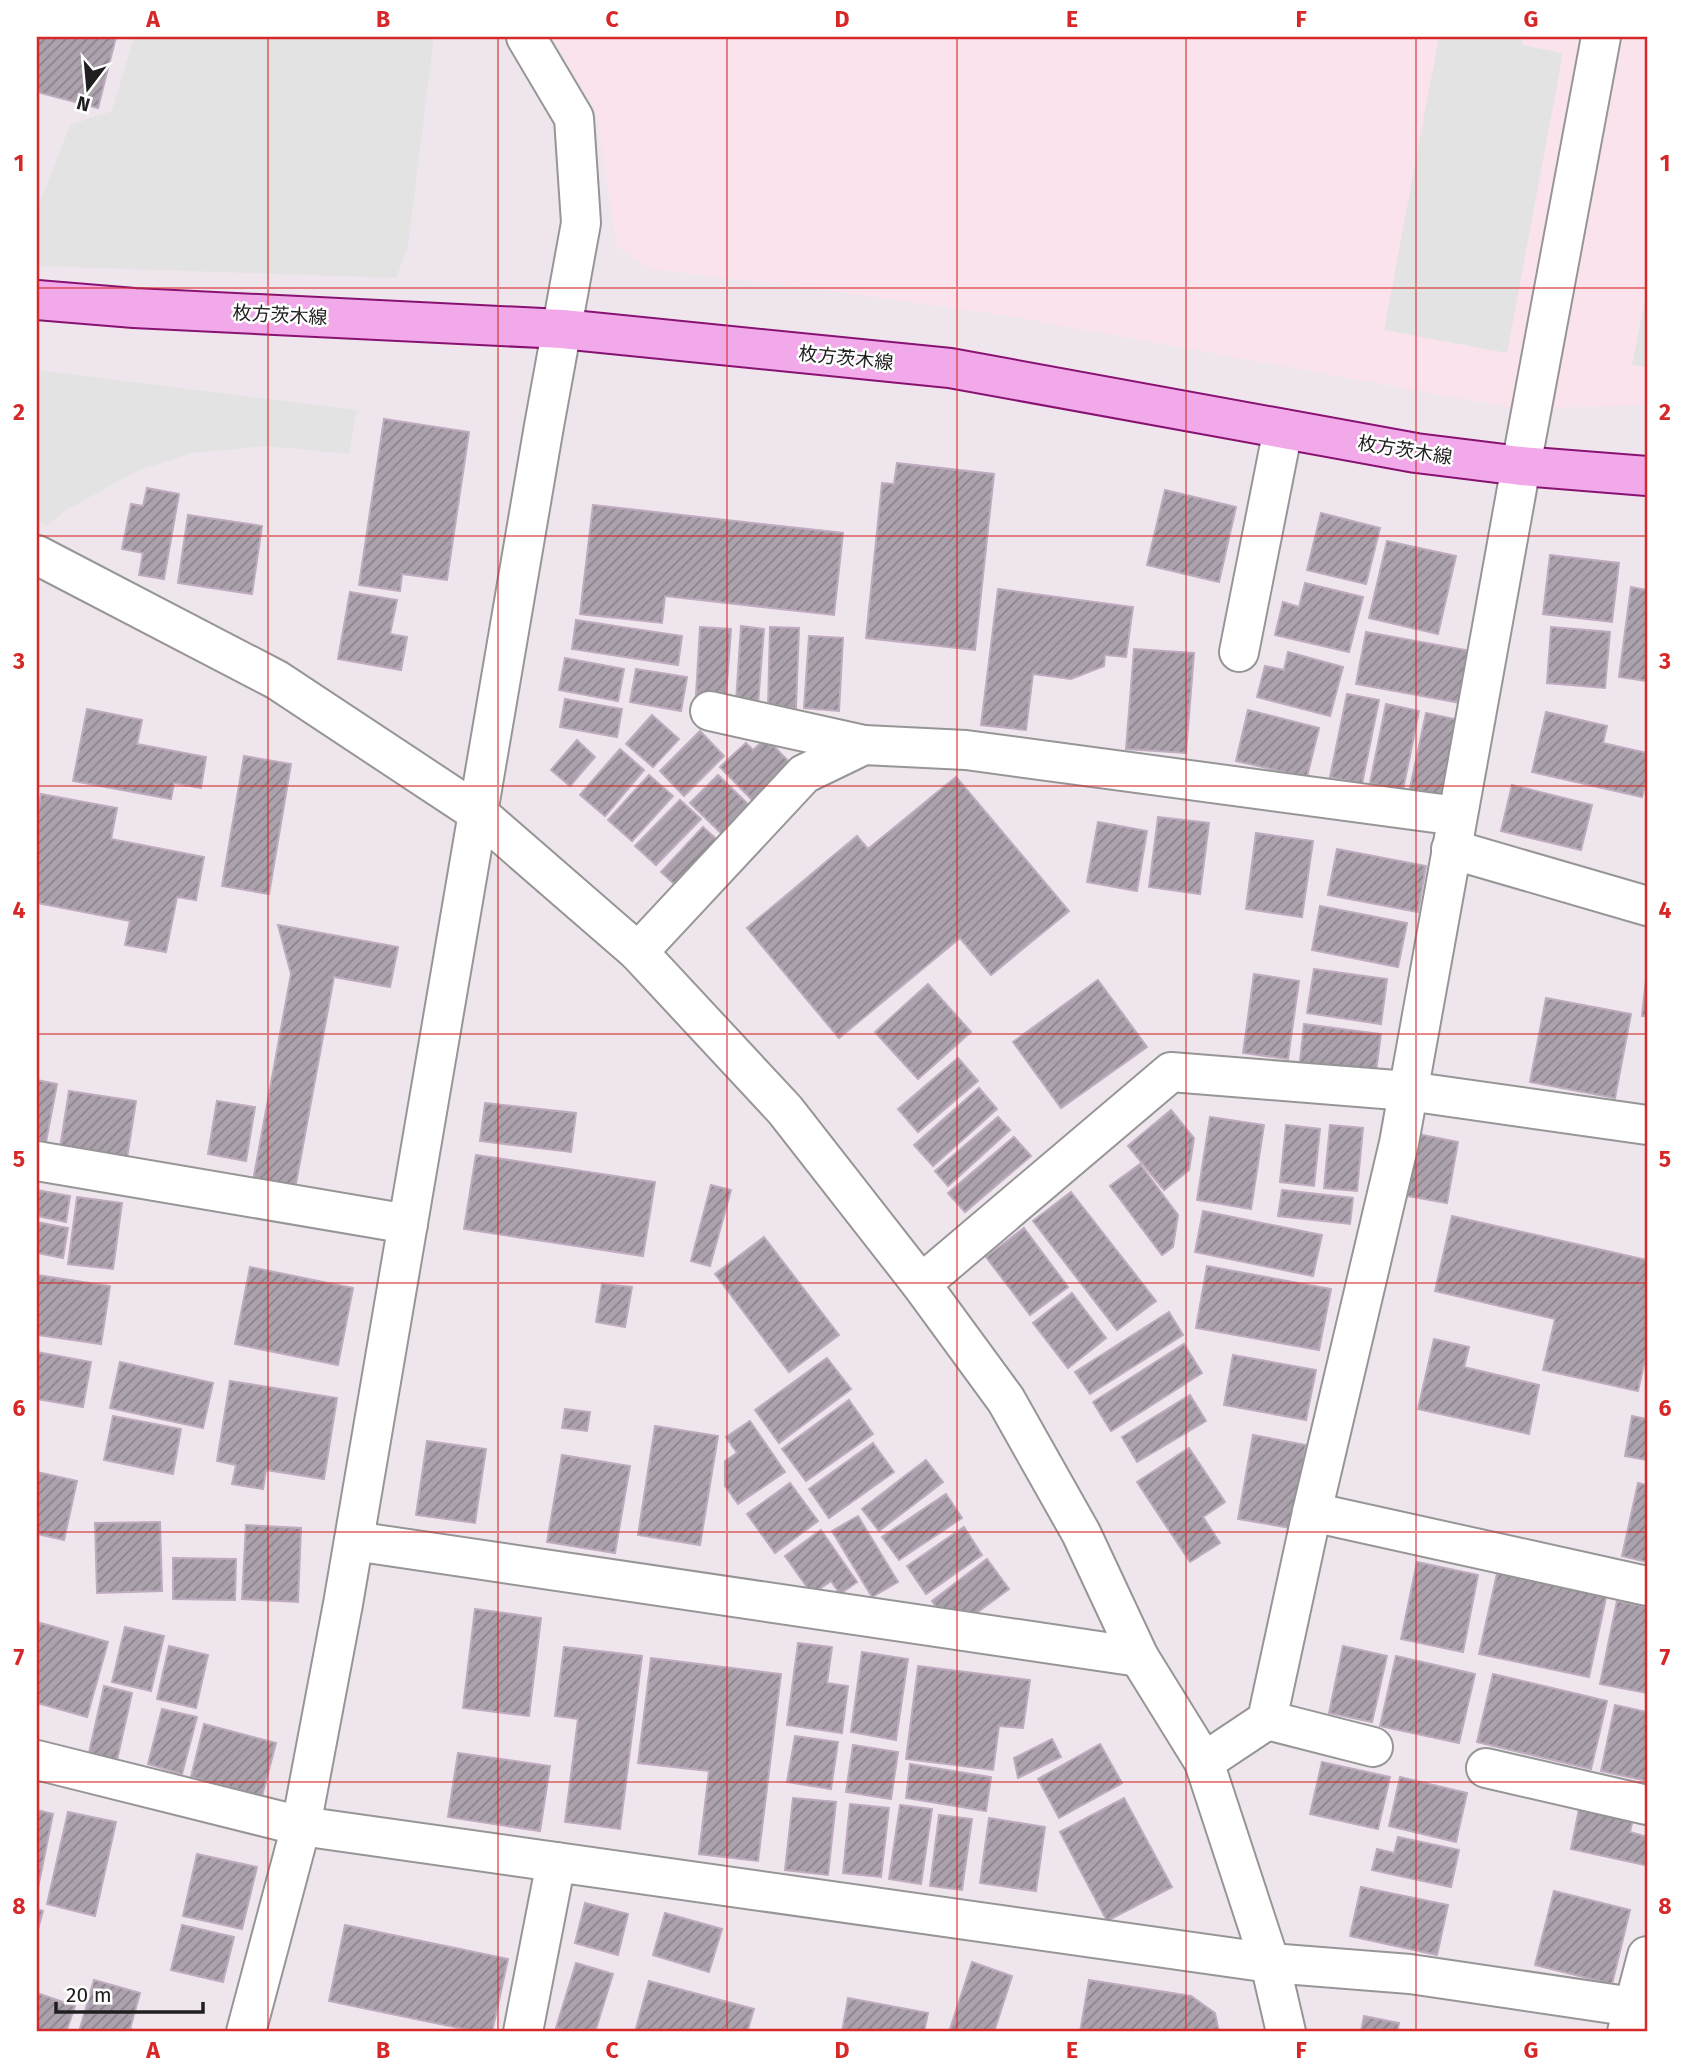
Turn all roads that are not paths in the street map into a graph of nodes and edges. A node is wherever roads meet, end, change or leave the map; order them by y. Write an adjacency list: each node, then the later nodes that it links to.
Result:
1 (526, 37): 4 (street)
2 (1601, 37): 6 (street)
3 (37, 300): 4 (main road, 枚方茨木線)
4 (562, 329): 5 (main road, 枚方茨木線); 12 (street)
5 (1283, 429): 6 (main road, 枚方茨木線); 9 (street)
6 (1521, 466): 7 (main road, 枚方茨木線); 13 (street)
7 (1647, 476)
8 (37, 555): 12 (street)
9 (1239, 652)
10 (710, 711): 11 (street)
11 (864, 745): 13 (street); 15 (street)
12 (478, 813): 15 (street); 19 (street)
13 (1454, 832): 14 (street); 16 (street)
14 (1647, 906)
15 (638, 952): 20 (street)
16 (1408, 1091): 17 (street); 20 (street); 21 (street)
17 (1647, 1125)
18 (37, 1161): 19 (street)
19 (408, 1224): 22 (street)
20 (921, 1284): 24 (street)
21 (1312, 1512): 23 (street); 25 (street)
22 (354, 1541): 24 (street); 31 (street)
23 (1647, 1586)
24 (1139, 1657): 28 (street)
25 (1268, 1720): 26 (street); 28 (street)
26 (1373, 1747)
27 (37, 1760): 31 (street)
28 (1204, 1762): 34 (street)
29 (1486, 1768): 30 (street)
30 (1647, 1805)
31 (301, 1826): 32 (street); 36 (street)
32 (556, 1862): 34 (street); 37 (street)
33 (1647, 1956): 35 (street)
34 (1270, 1963): 35 (street); 38 (street)
35 (1636, 2016)
36 (246, 2032)
37 (523, 2032)
38 (1286, 2032)

